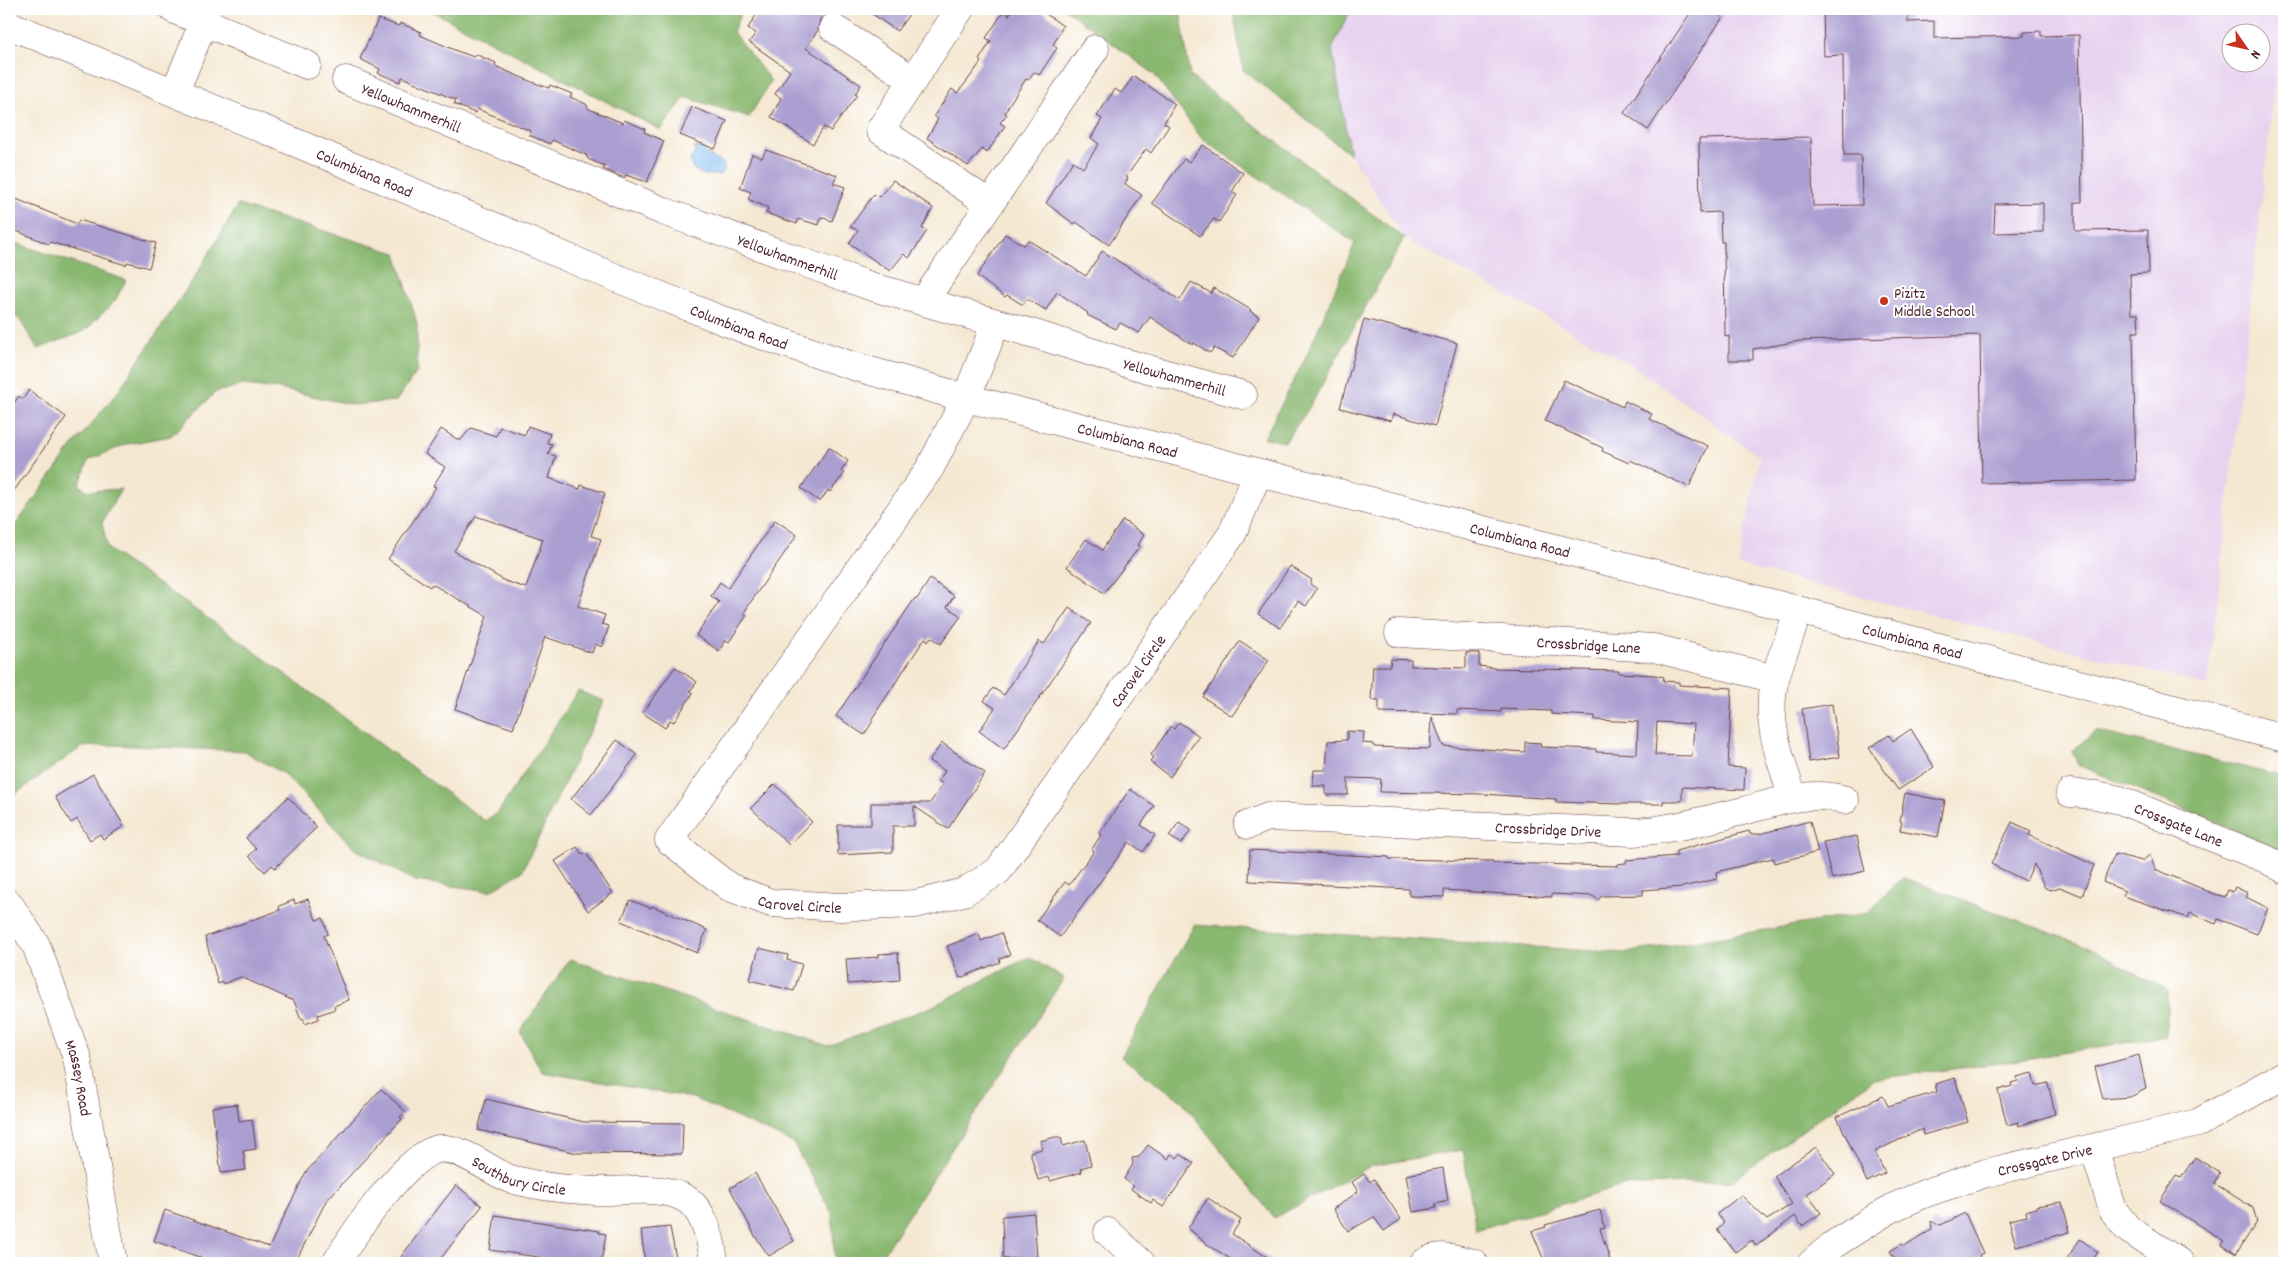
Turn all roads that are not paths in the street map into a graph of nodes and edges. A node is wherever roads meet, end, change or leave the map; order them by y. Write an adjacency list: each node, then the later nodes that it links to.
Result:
1 (173, 9): 3 (street)
2 (960, 9): 9 (street)
3 (204, 21): 7 (street); 10 (street)
4 (9, 25): 10 (street, Columbiana Road)
5 (833, 28): 9 (street)
6 (1095, 49): 11 (street)
7 (307, 65)
8 (346, 80): 12 (street, Yellowhammerhill)
9 (913, 80): 11 (street)
10 (175, 92): 15 (street, Columbiana Road)
11 (990, 204): 12 (street)
12 (924, 301): 13 (street, Yellowhammerhill)
13 (996, 323): 14 (street, Yellowhammerhill); 15 (street)
14 (1243, 395)
15 (966, 398): 16 (street, Columbiana Road); 16 (street, Carovel Circle)
16 (1258, 473): 17 (street, Columbiana Road)
17 (1798, 610): 19 (street); 20 (street, Columbiana Road)
18 (1399, 633): 19 (street, Crossbridge Lane)
19 (1775, 679): 22 (street)
20 (2284, 738)
21 (2070, 793): 25 (street, Crossgate Lane)
22 (1793, 798): 23 (street, Crossbridge Drive); 24 (street, Crossbridge Drive)
23 (1845, 800)
24 (1248, 825)
25 (2284, 869)
26 (9, 904): 30 (street, Massey Road)
27 (2284, 1075): 28 (street, Crossgate Drive)
28 (2094, 1148): 36 (street, Crossgate Drive); 37 (street)
29 (1108, 1232): 33 (street)
30 (113, 1263)
31 (336, 1263): 32 (street, Southbury Circle)
32 (714, 1263)
33 (1141, 1263)
34 (1424, 1263): 35 (street)
35 (1474, 1263)
36 (1812, 1263)
37 (2180, 1263)

